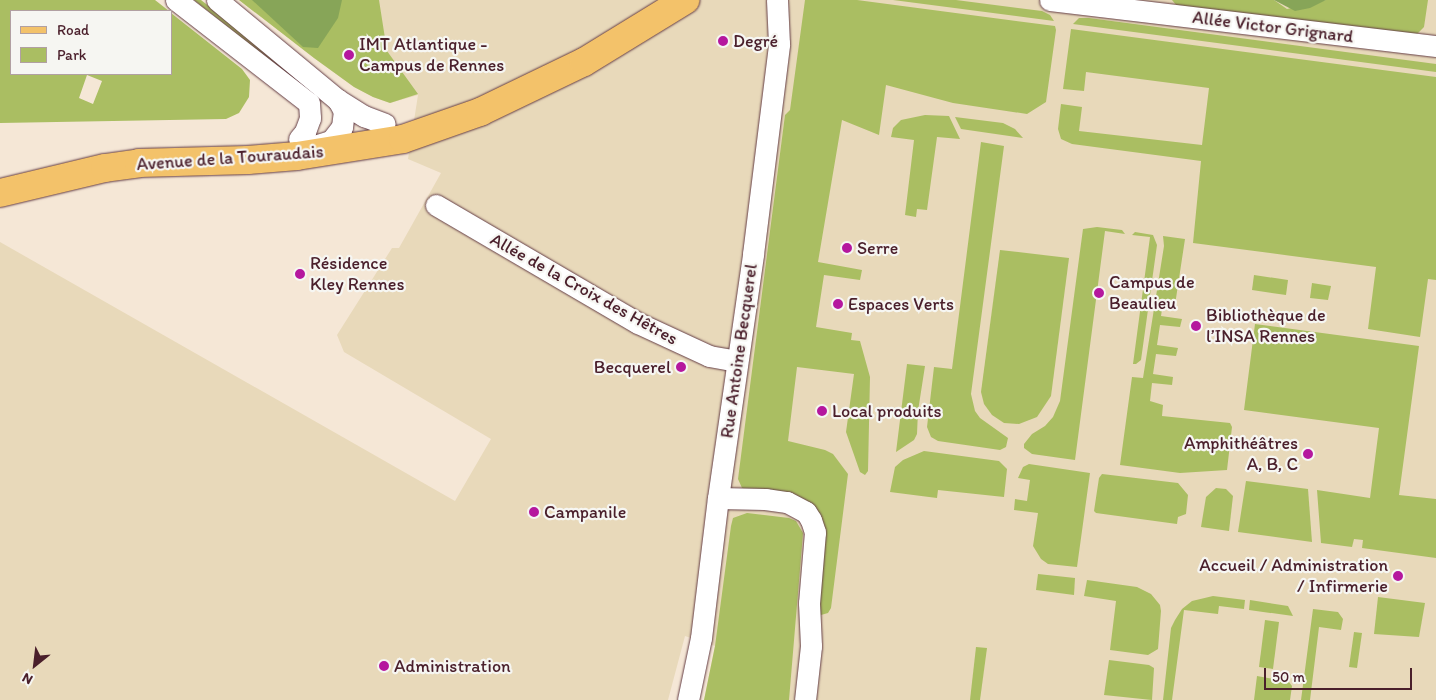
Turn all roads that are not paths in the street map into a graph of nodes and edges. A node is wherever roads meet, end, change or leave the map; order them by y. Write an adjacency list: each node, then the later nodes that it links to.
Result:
1 (176, 0): 9 (street)
2 (217, 0): 8 (street)
3 (685, 0): 7 (main road, Avenue de la Touraudais)
4 (777, 0): 18 (street, Rue Antoine Becquerel)
5 (1050, 0): 6 (street, Allée Victor Grignard)
6 (1436, 46)
7 (540, 82): 10 (main road, Avenue de la Touraudais); 13 (main road, Avenue de la Touraudais)
8 (338, 100): 10 (street); 11 (street)
9 (309, 103): 11 (street); 12 (street)
10 (386, 124): 11 (main road, Avenue de la Touraudais)
11 (336, 135): 12 (main road, Avenue de la Touraudais); 13 (street); 14 (street)
12 (299, 139): 15 (main road, Avenue de la Touraudais)
13 (362, 146): 14 (main road, Avenue de la Touraudais)
14 (266, 159): 16 (main road, Avenue de la Touraudais)
15 (0, 173)
16 (0, 193)
17 (436, 205): 18 (street, Allée de la Croix des Hêtres)
18 (737, 361): 19 (street, Rue Antoine Becquerel)
19 (718, 498): 20 (street, Rue Antoine Becquerel); 21 (street)
20 (688, 700)
21 (805, 700)

